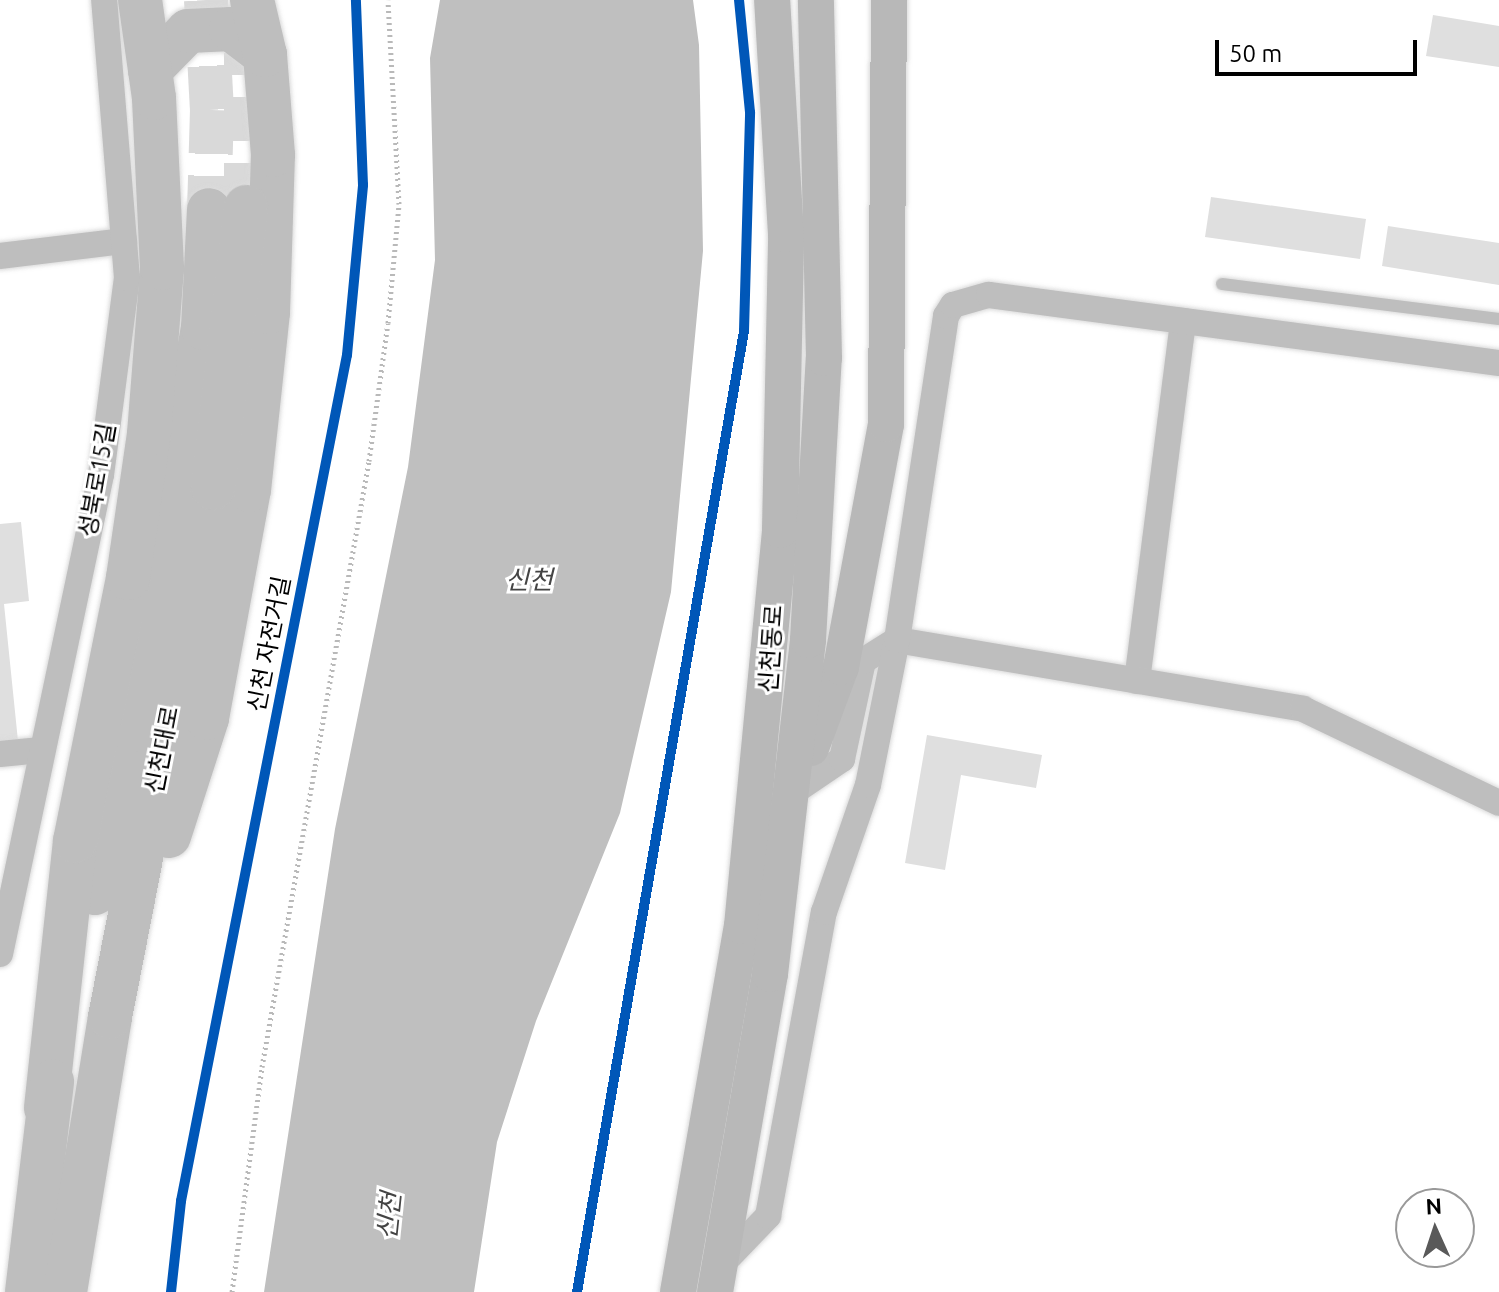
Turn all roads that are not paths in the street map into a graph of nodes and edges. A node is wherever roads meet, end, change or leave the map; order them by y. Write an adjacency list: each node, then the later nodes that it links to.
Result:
1 (104, 0): 10 (street, 성북로15길)
2 (140, 0): 9 (highway)
3 (252, 0): 8 (highway)
4 (267, 0): 8 (highway)
5 (772, 0): 28 (main road, 신천동로)
6 (816, 0): 20 (main road, 신천동로)
7 (889, 0): 20 (main road)
8 (265, 55): 9 (highway); 23 (highway)
9 (150, 70): 24 (highway)
10 (124, 241): 11 (street); 18 (street, 성북로15길)
11 (0, 256)
12 (1222, 284): 13 (lane)
13 (1499, 319)
14 (1183, 321): 15 (street); 16 (street); 17 (street)
15 (1499, 363)
16 (897, 640): 17 (street); 20 (street); 25 (street)
17 (1137, 681): 21 (street)
18 (41, 750): 19 (street); 22 (street, 성북로15길)
19 (0, 754)
20 (795, 791): 25 (main road, 신천동로)
21 (1499, 803)
22 (0, 954)
23 (110, 1017): 24 (highway, 신천대로); 27 (highway, 신천대로)
24 (46, 1108): 26 (highway, 신천대로)
25 (717, 1280)
26 (27, 1292)
27 (65, 1292)
28 (678, 1292)

